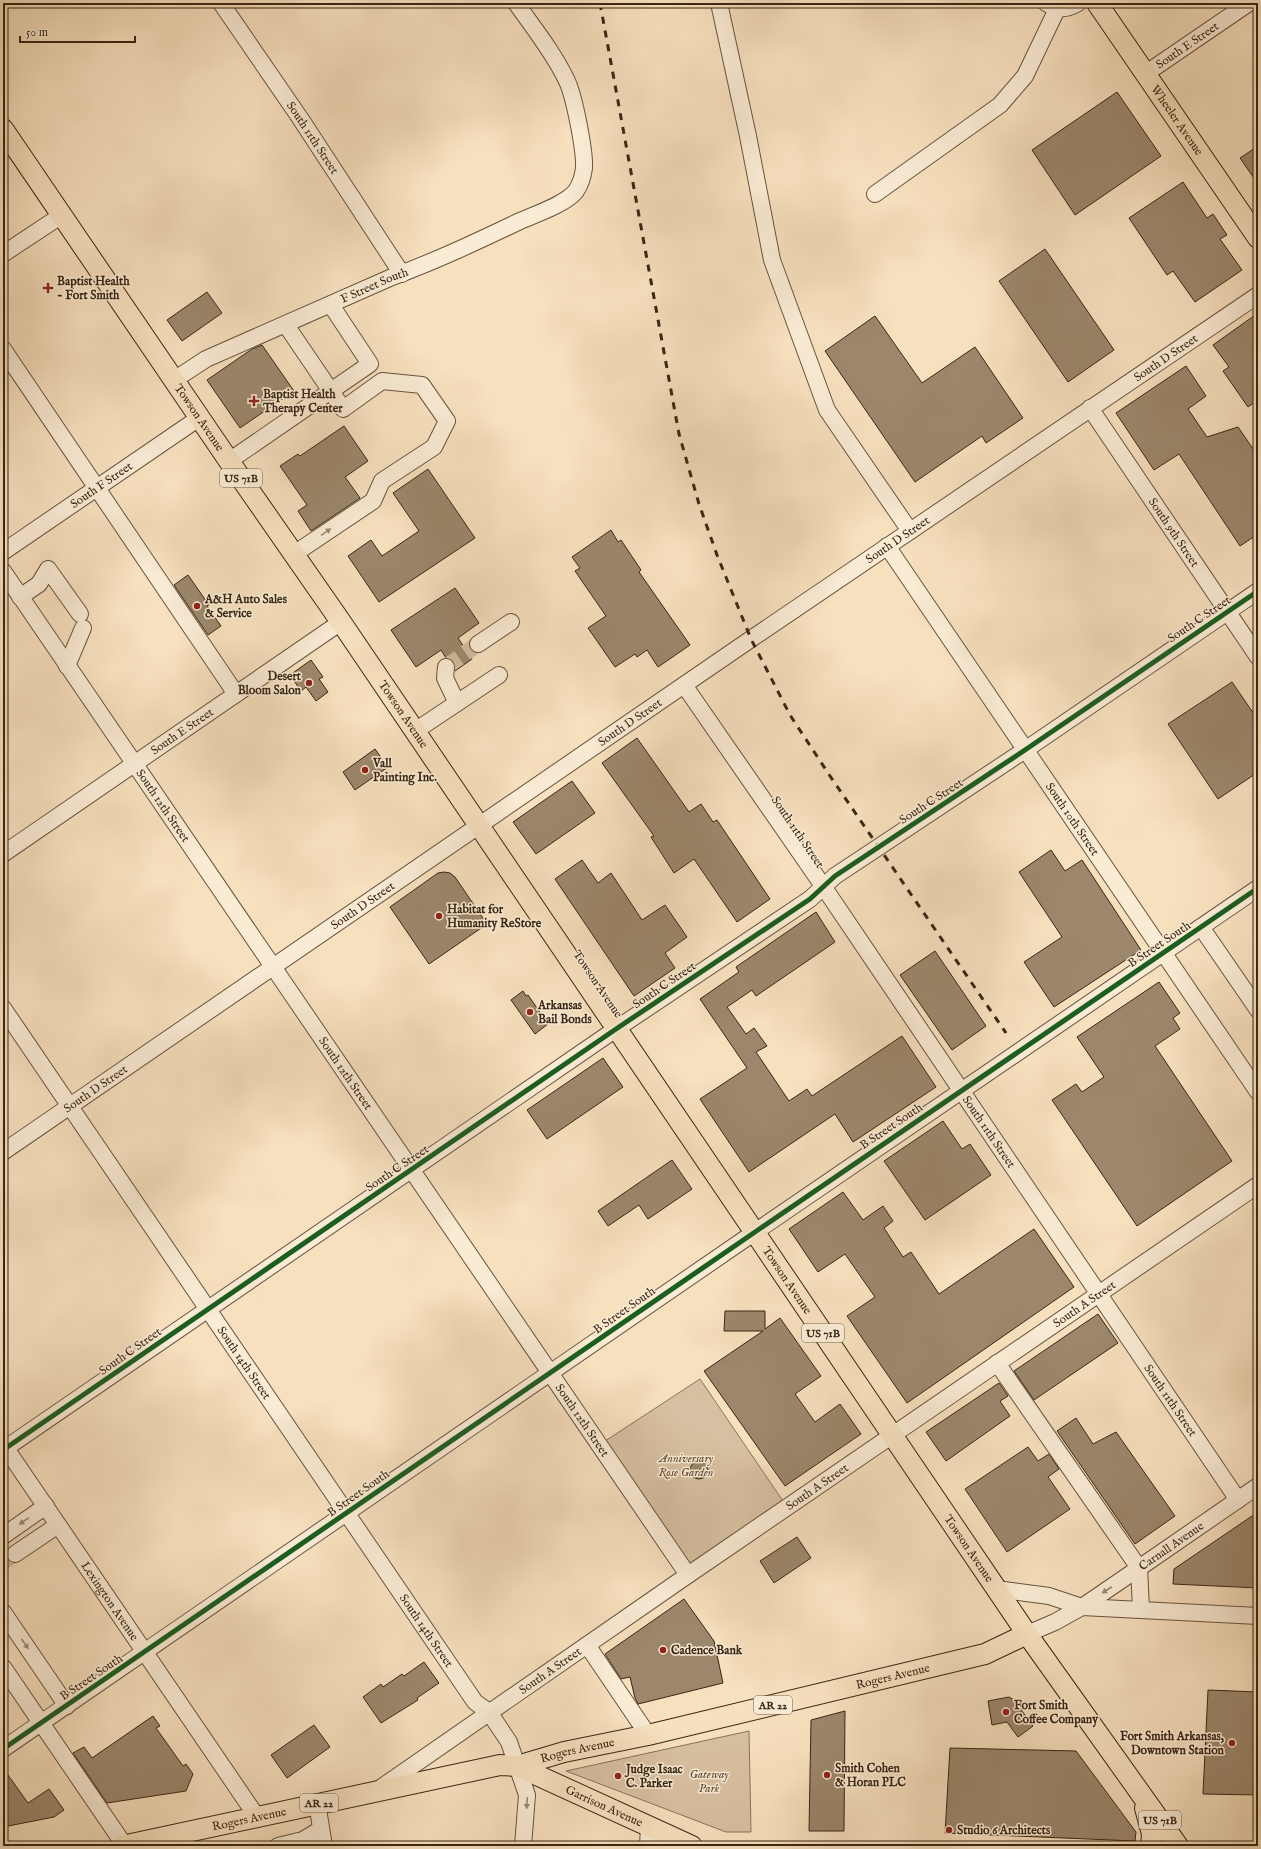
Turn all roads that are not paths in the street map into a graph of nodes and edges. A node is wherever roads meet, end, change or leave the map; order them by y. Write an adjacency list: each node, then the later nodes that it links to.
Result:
1 (221, 3): 14 (street, South 11th Street)
2 (516, 3): 14 (street, F Street South)
3 (719, 3): 25 (street)
4 (1078, 3): 7 (street)
5 (1097, 3): 8 (main road, Wheeler Avenue)
6 (1248, 3): 8 (street, South E Street)
7 (1051, 6): 10 (street)
8 (1145, 74): 12 (main road, Wheeler Avenue)
9 (3, 129): 11 (main road, Towson Avenue / US 71B)
10 (875, 194)
11 (62, 215): 13 (street); 19 (main road, Towson Avenue / US 71B)
12 (1258, 238)
13 (3, 254)
14 (402, 274): 16 (street, F Street South)
15 (1258, 295): 21 (street, South D Street)
16 (331, 305): 17 (street, F Street South); 20 (street)
17 (286, 324): 19 (street, F Street South); 20 (street)
18 (3, 349): 24 (street)
19 (174, 380): 22 (main road, Towson Avenue / US 71B)
20 (331, 391): 23 (street); 28 (street, one-way to 20)
21 (1090, 408): 25 (street, South D Street); 32 (street, South 9th Street)
22 (200, 418): 23 (main road, Towson Avenue / US 71B); 24 (street, South F Street)
23 (229, 461): 28 (main road, Towson Avenue / US 71B)
24 (96, 488): 27 (street, South F Street); 41 (street)
25 (910, 531): 26 (street, South D Street)
26 (887, 546): 40 (street, South D Street); 44 (street, South 10th Street)
27 (3, 552)
28 (294, 554): 33 (main road, Towson Avenue / US 71B)
29 (3, 571): 31 (street, South 12th Street)
30 (1258, 591): 32 (street, South C Street)
31 (20, 597): 37 (street, South 12th Street); 37 (street)
32 (1227, 612): 36 (street, South 9th Street); 44 (street, South C Street)
33 (341, 622): 41 (street, South E Street); 43 (main road, Towson Avenue / US 71B)
34 (511, 622): 35 (street)
35 (478, 644)
36 (1258, 657)
37 (67, 666): 45 (street, South 12th Street)
38 (446, 667): 42 (street)
39 (498, 675): 42 (street)
40 (684, 685): 46 (street, South D Street); 48 (street, South 11th Street)
41 (236, 694): 45 (street, South E Street)
42 (457, 702): 43 (street)
43 (415, 731): 46 (main road, Towson Avenue / US 71B)
44 (1025, 750): 48 (street, South C Street); 51 (street, South 10th Street)
45 (134, 764): 47 (street, South E Street); 52 (street, South 12th Street)
46 (480, 826): 52 (street, South D Street); 55 (main road, Towson Avenue / US 71B)
47 (3, 854)
48 (823, 886): 55 (street, South C Street); 56 (street, South 11th Street)
49 (1258, 888): 50 (street, B Street South)
50 (1201, 927): 51 (street, B Street South); 54 (street)
51 (1164, 952): 56 (street, B Street South); 57 (street, South 10th Street)
52 (273, 966): 58 (street, South D Street); 60 (street, South 12th Street)
53 (3, 1008): 58 (street, South 14th Street)
54 (1258, 1010)
55 (616, 1029): 60 (street, South C Street); 62 (main road, Towson Avenue / US 71B)
56 (960, 1091): 62 (street, B Street South); 63 (street, South 11th Street)
57 (1258, 1092)
58 (70, 1106): 59 (street, South D Street); 64 (street, South 14th Street)
59 (3, 1152)
60 (411, 1170): 64 (street, South C Street); 66 (street, South 12th Street)
61 (1258, 1185): 63 (street, South A Street)
62 (755, 1232): 66 (street, B Street South); 67 (main road, Towson Avenue / US 71B)
63 (1099, 1294): 65 (street, South A Street); 70 (street, South 11th Street)
64 (209, 1309): 68 (street, South C Street); 72 (street, South 14th Street)
65 (997, 1363): 67 (street, South A Street); 76 (street)
66 (550, 1373): 72 (street, B Street South); 77 (street, South 12th Street)
67 (892, 1435): 77 (street, South A Street); 78 (main road, Towson Avenue / US 71B)
68 (4, 1448): 71 (street, Lexington Avenue)
69 (1258, 1486): 70 (street, Carnall Avenue)
70 (1238, 1500): 76 (street, Carnall Avenue)
71 (46, 1506): 73 (street, Lexington Avenue); 74 (street, one-way to 74)
72 (346, 1513): 85 (street, B Street South); 88 (street, South 14th Street)
73 (58, 1525): 75 (street); 85 (street, Lexington Avenue)
74 (3, 1536)
75 (15, 1554)
76 (1139, 1568): 79 (street, one-way to 79); 80 (street, Carnall Avenue)
77 (688, 1575): 84 (street, South A Street)
78 (996, 1589): 79 (street); 83 (main road, Towson Avenue / US 71B)
79 (1082, 1607): 80 (street); 83 (street)
80 (1141, 1609): 82 (street)
81 (3, 1612): 87 (street, one-way to 87)
82 (1258, 1616)
83 (1027, 1634): 90 (main road, Rogers Avenue / AR 22); 94 (main road, Towson Avenue / US 71B)
84 (587, 1645): 88 (street, South A Street); 90 (street)
85 (145, 1652): 87 (street, B Street South); 96 (street, Lexington Avenue)
86 (3, 1667): 89 (street)
87 (66, 1706): 89 (street, B Street South)
88 (489, 1712): 92 (street, South 14th Street); 93 (street, South A Street)
89 (42, 1723): 91 (street, B Street South); 100 (street)
90 (648, 1735): 92 (main road, Rogers Avenue / AR 22)
91 (3, 1749)
92 (517, 1766): 93 (main road, Rogers Avenue / AR 22); 97 (main road, Garrison Avenue); 103 (street, South 14th Street, one-way to 103)
93 (376, 1791): 95 (main road, Rogers Avenue / AR 22)
94 (1141, 1794): 106 (main road, Towson Avenue / US 71B); 107 (main road, Towson Avenue / US 71B)
95 (317, 1803): 96 (main road, Rogers Avenue / AR 22); 98 (street)
96 (257, 1817): 99 (main road, Rogers Avenue / AR 22)
97 (649, 1826): 104 (street); 105 (main road, Garrison Avenue)
98 (321, 1830): 101 (street); 102 (street)
99 (159, 1842): 100 (main road, Rogers Avenue / AR 22)
100 (124, 1846)
101 (278, 1846)
102 (324, 1846)
103 (524, 1846)
104 (648, 1846)
105 (692, 1846)
106 (1151, 1846)
107 (1178, 1846)

